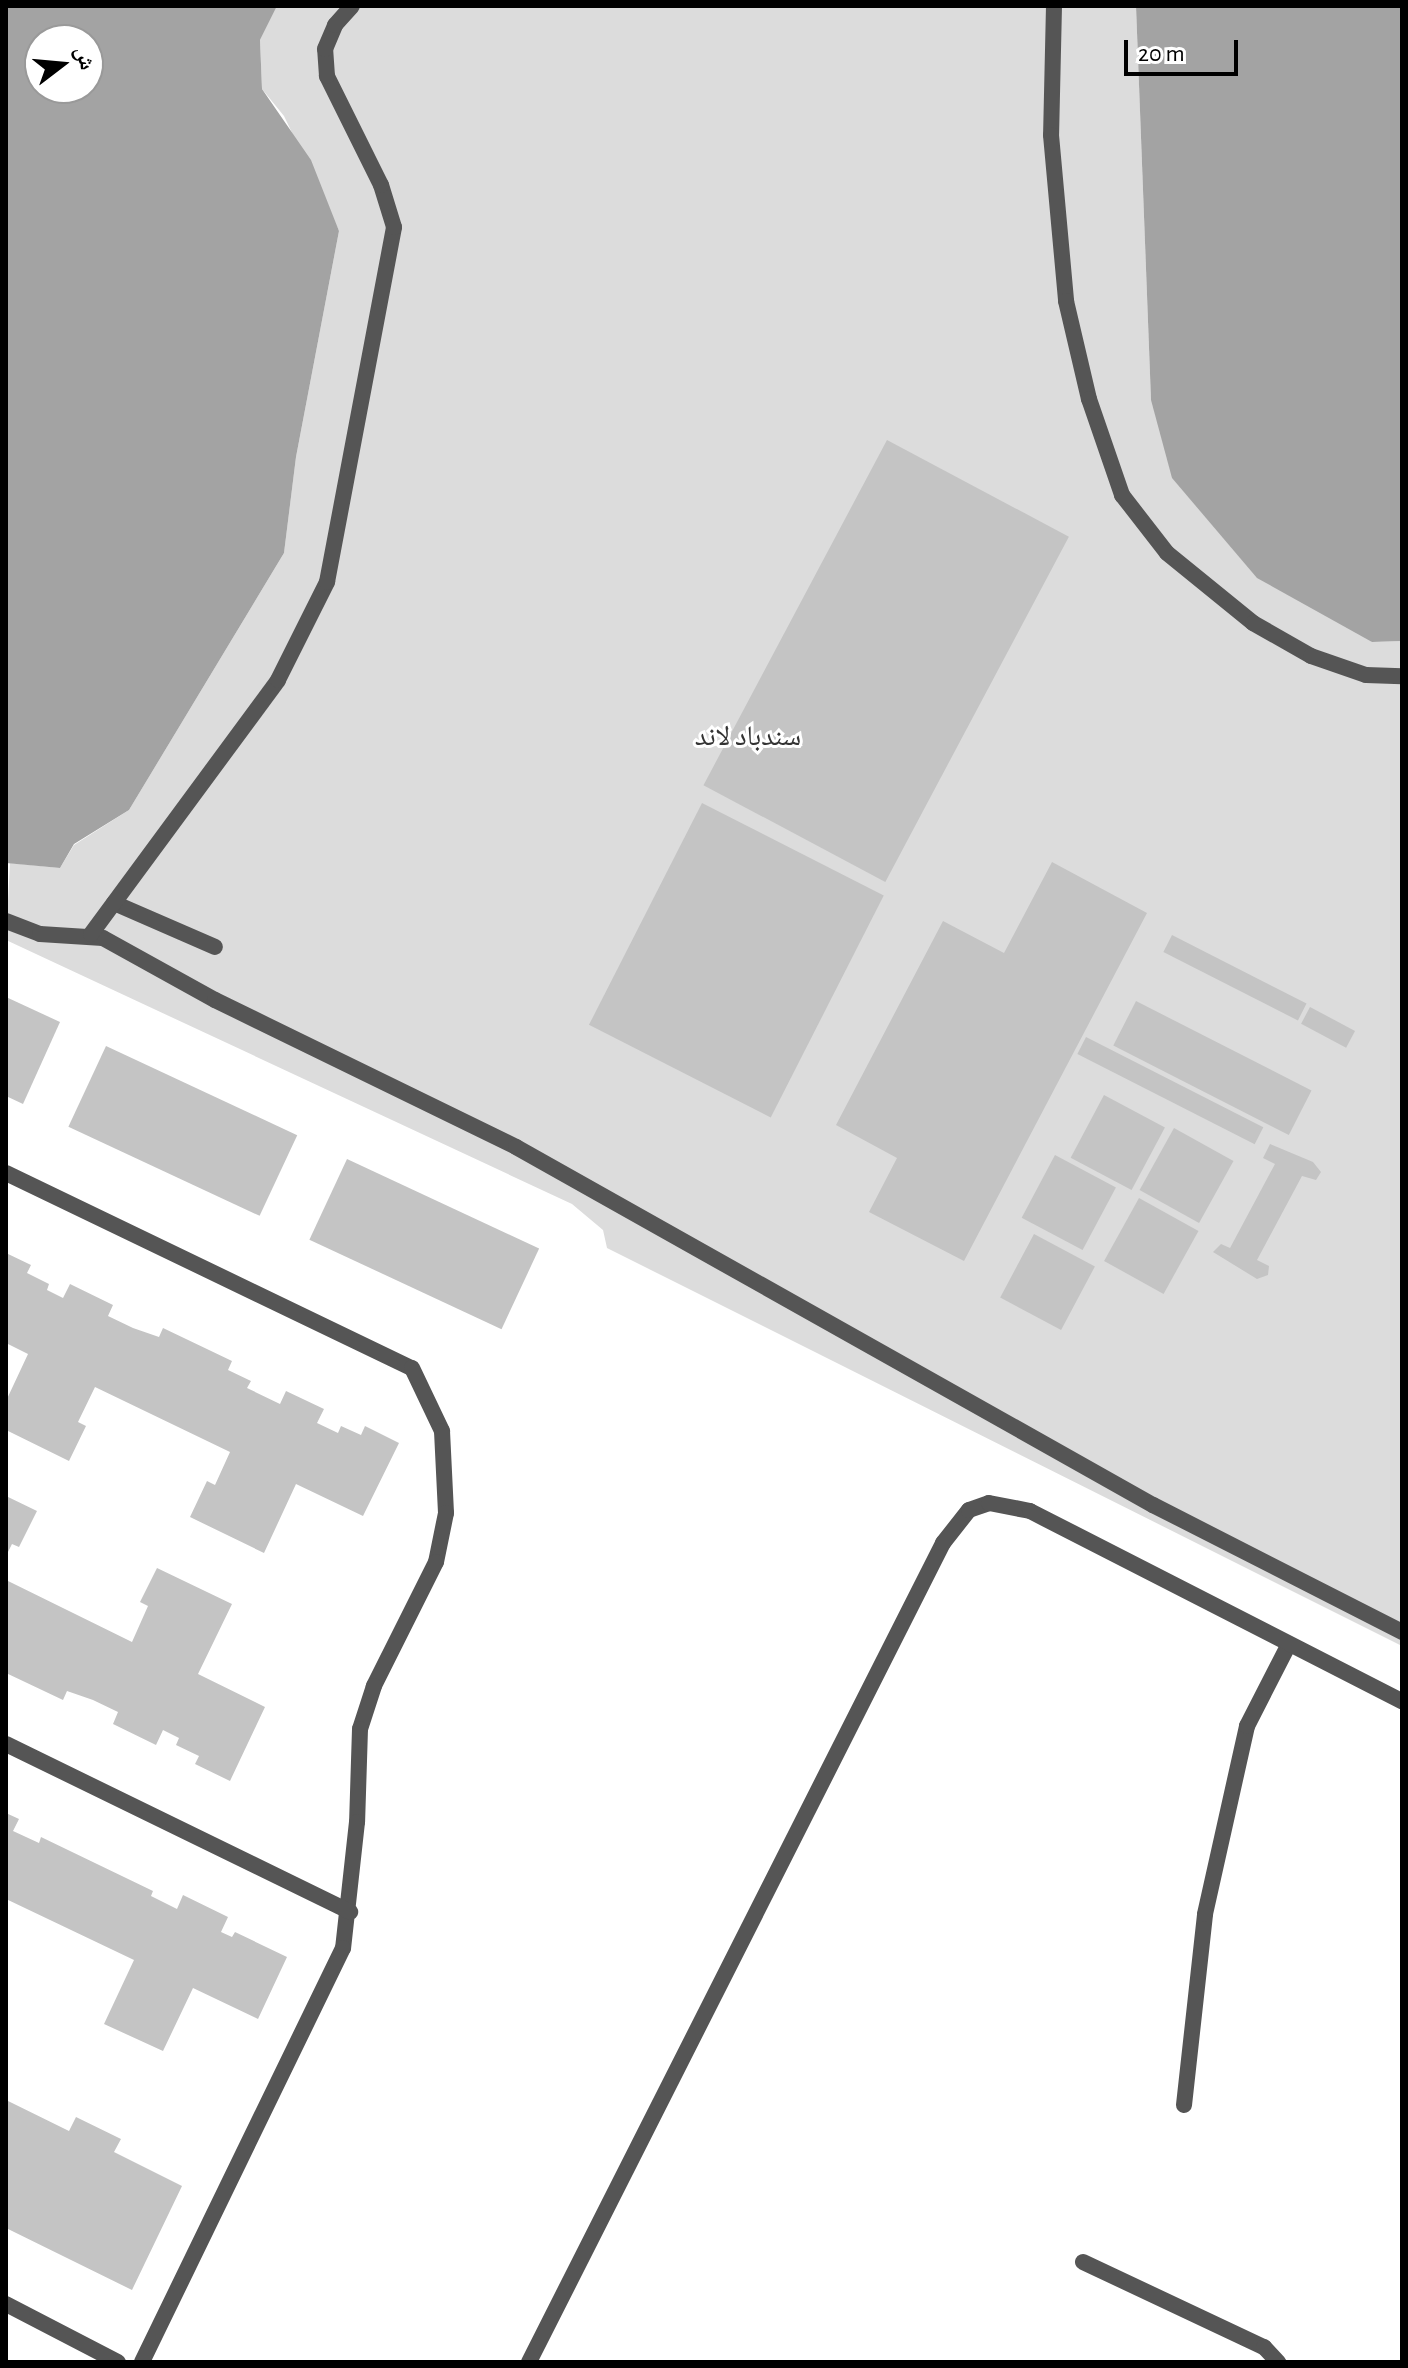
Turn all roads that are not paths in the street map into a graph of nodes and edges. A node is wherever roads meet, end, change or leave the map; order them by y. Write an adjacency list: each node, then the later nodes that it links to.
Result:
1 (352, 6): 4 (street)
2 (1054, 6): 3 (street)
3 (1402, 676)
4 (114, 903): 6 (street); 7 (street)
5 (6, 921): 6 (street)
6 (91, 934): 9 (street)
7 (215, 947)
8 (6, 1173): 13 (street)
9 (1402, 1632)
10 (1289, 1644): 11 (street); 14 (street); 19 (street)
11 (1402, 1701)
12 (6, 1744): 13 (street)
13 (350, 1912): 18 (street)
14 (1184, 2105)
15 (1083, 2262): 20 (street)
16 (6, 2304): 17 (street)
17 (118, 2362)
18 (142, 2362)
19 (529, 2362)
20 (1278, 2362)

